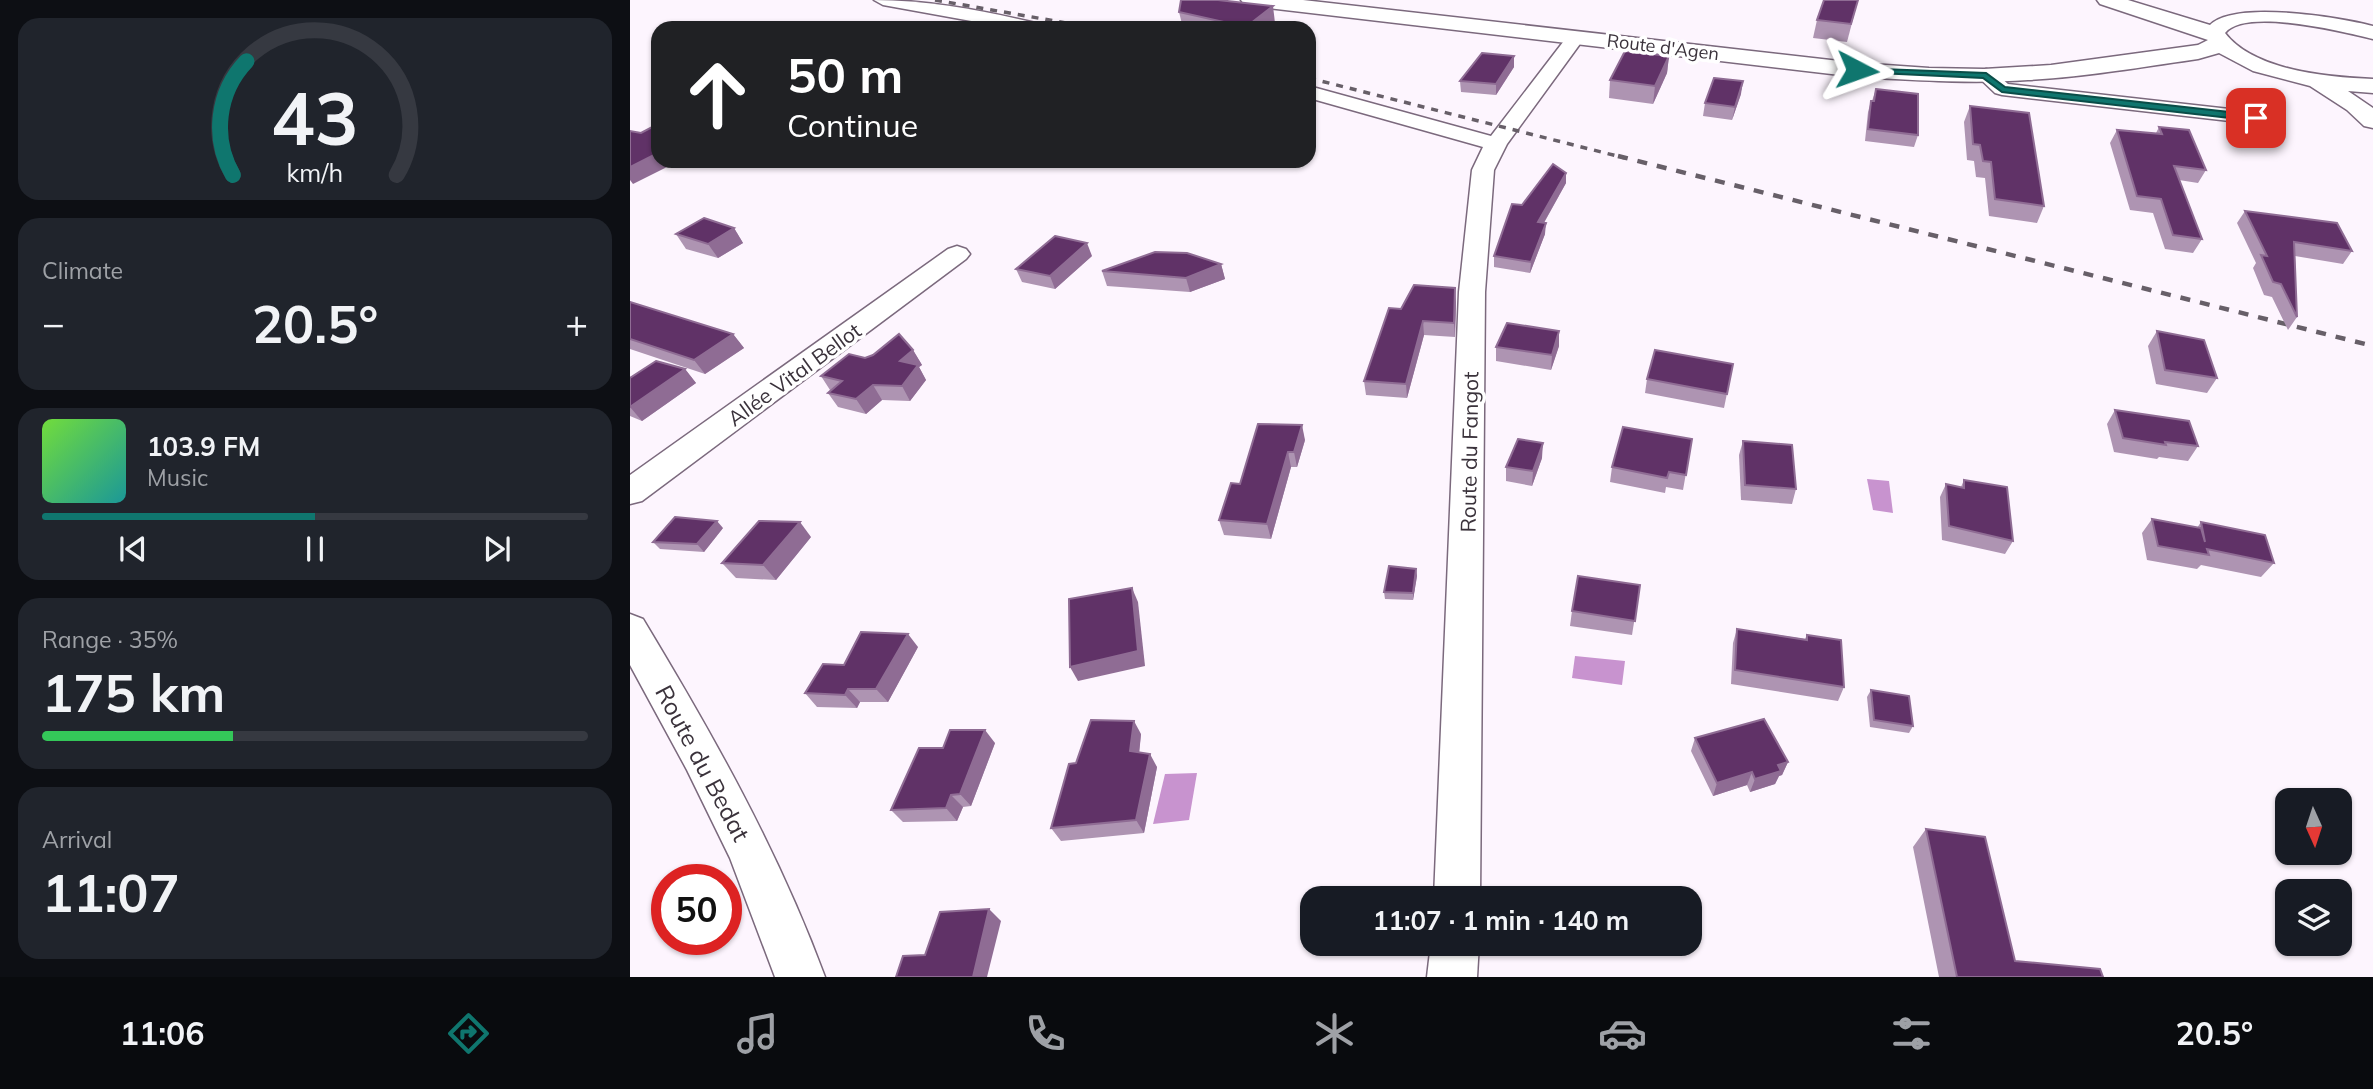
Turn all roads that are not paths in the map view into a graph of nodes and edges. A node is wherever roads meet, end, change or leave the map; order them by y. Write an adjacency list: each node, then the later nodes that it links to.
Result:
1 (883, 0): 6 (street)
2 (1251, 0): 9 (main road, Route d'Agen)
3 (2107, 0): 7 (main road)
4 (2126, 0): 7 (main road)
5 (2253, 5): 7 (main road); 8 (main road)
6 (1002, 21)
7 (2220, 31): 10 (main road, Route d'Agen); 11 (main road)
8 (2373, 33)
9 (1576, 37): 12 (main road, Route d'Agen); 18 (street, Route du Fangot)
10 (2076, 69): 11 (main road, Route d'Agen); 12 (main road, Route d'Agen)
11 (2272, 70): 13 (main road)
12 (1986, 75): 16 (street)
13 (2309, 79): 14 (main road); 17 (main road)
14 (2373, 86)
15 (1316, 94): 18 (street)
16 (2256, 118)
17 (2373, 121)
18 (1496, 144): 22 (street, Route du Fangot)
19 (957, 254): 20 (street, Allée Vital Bellot)
20 (630, 492)
21 (630, 630): 24 (street, Route du Bedat)
22 (1457, 886)
23 (1454, 956): 25 (street)
24 (800, 977)
25 (1452, 977)

